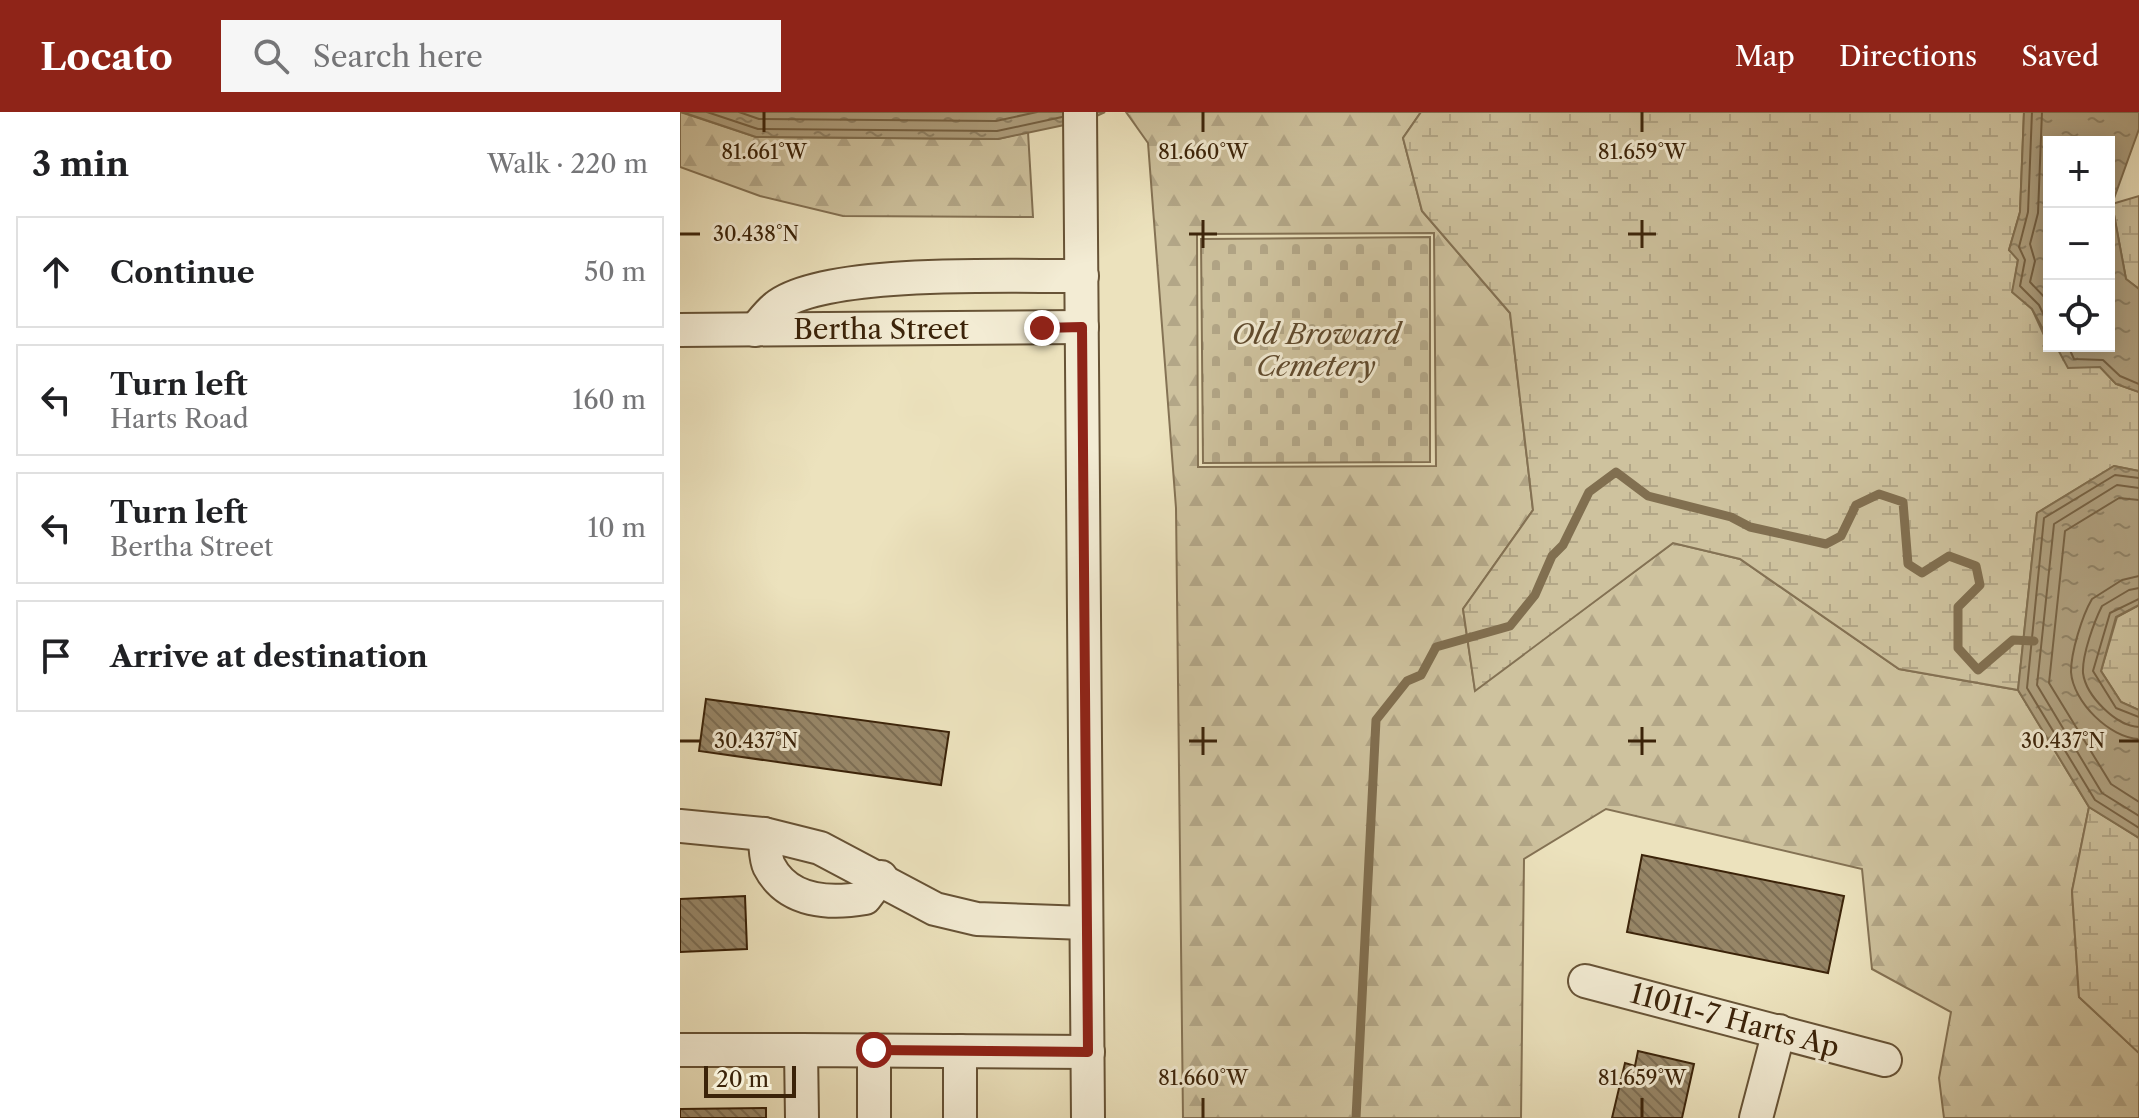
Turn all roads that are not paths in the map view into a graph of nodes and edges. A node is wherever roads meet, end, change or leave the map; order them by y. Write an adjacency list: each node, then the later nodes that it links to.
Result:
1 (1080, 112): 2 (street)
2 (1082, 276): 3 (street); 5 (street)
3 (1082, 327): 5 (street, Bertha Street); 9 (street)
4 (680, 330): 5 (street, Bertha Street)
5 (755, 330)
6 (680, 826): 7 (street)
7 (764, 834): 8 (street); 8 (street)
8 (881, 877): 9 (street)
9 (1086, 923): 16 (street)
10 (1585, 981): 11 (street, 11011-7 Harts Ap)
11 (1779, 1031): 17 (street, 11011-7 Harts Ap); 22 (street)
12 (680, 1050): 13 (street)
13 (801, 1050): 14 (street); 18 (street)
14 (874, 1050): 15 (street); 19 (street)
15 (960, 1051): 16 (street); 20 (street)
16 (1088, 1052): 21 (street)
17 (1885, 1060)
18 (802, 1118)
19 (874, 1118)
20 (960, 1118)
21 (1088, 1118)
22 (1756, 1118)

